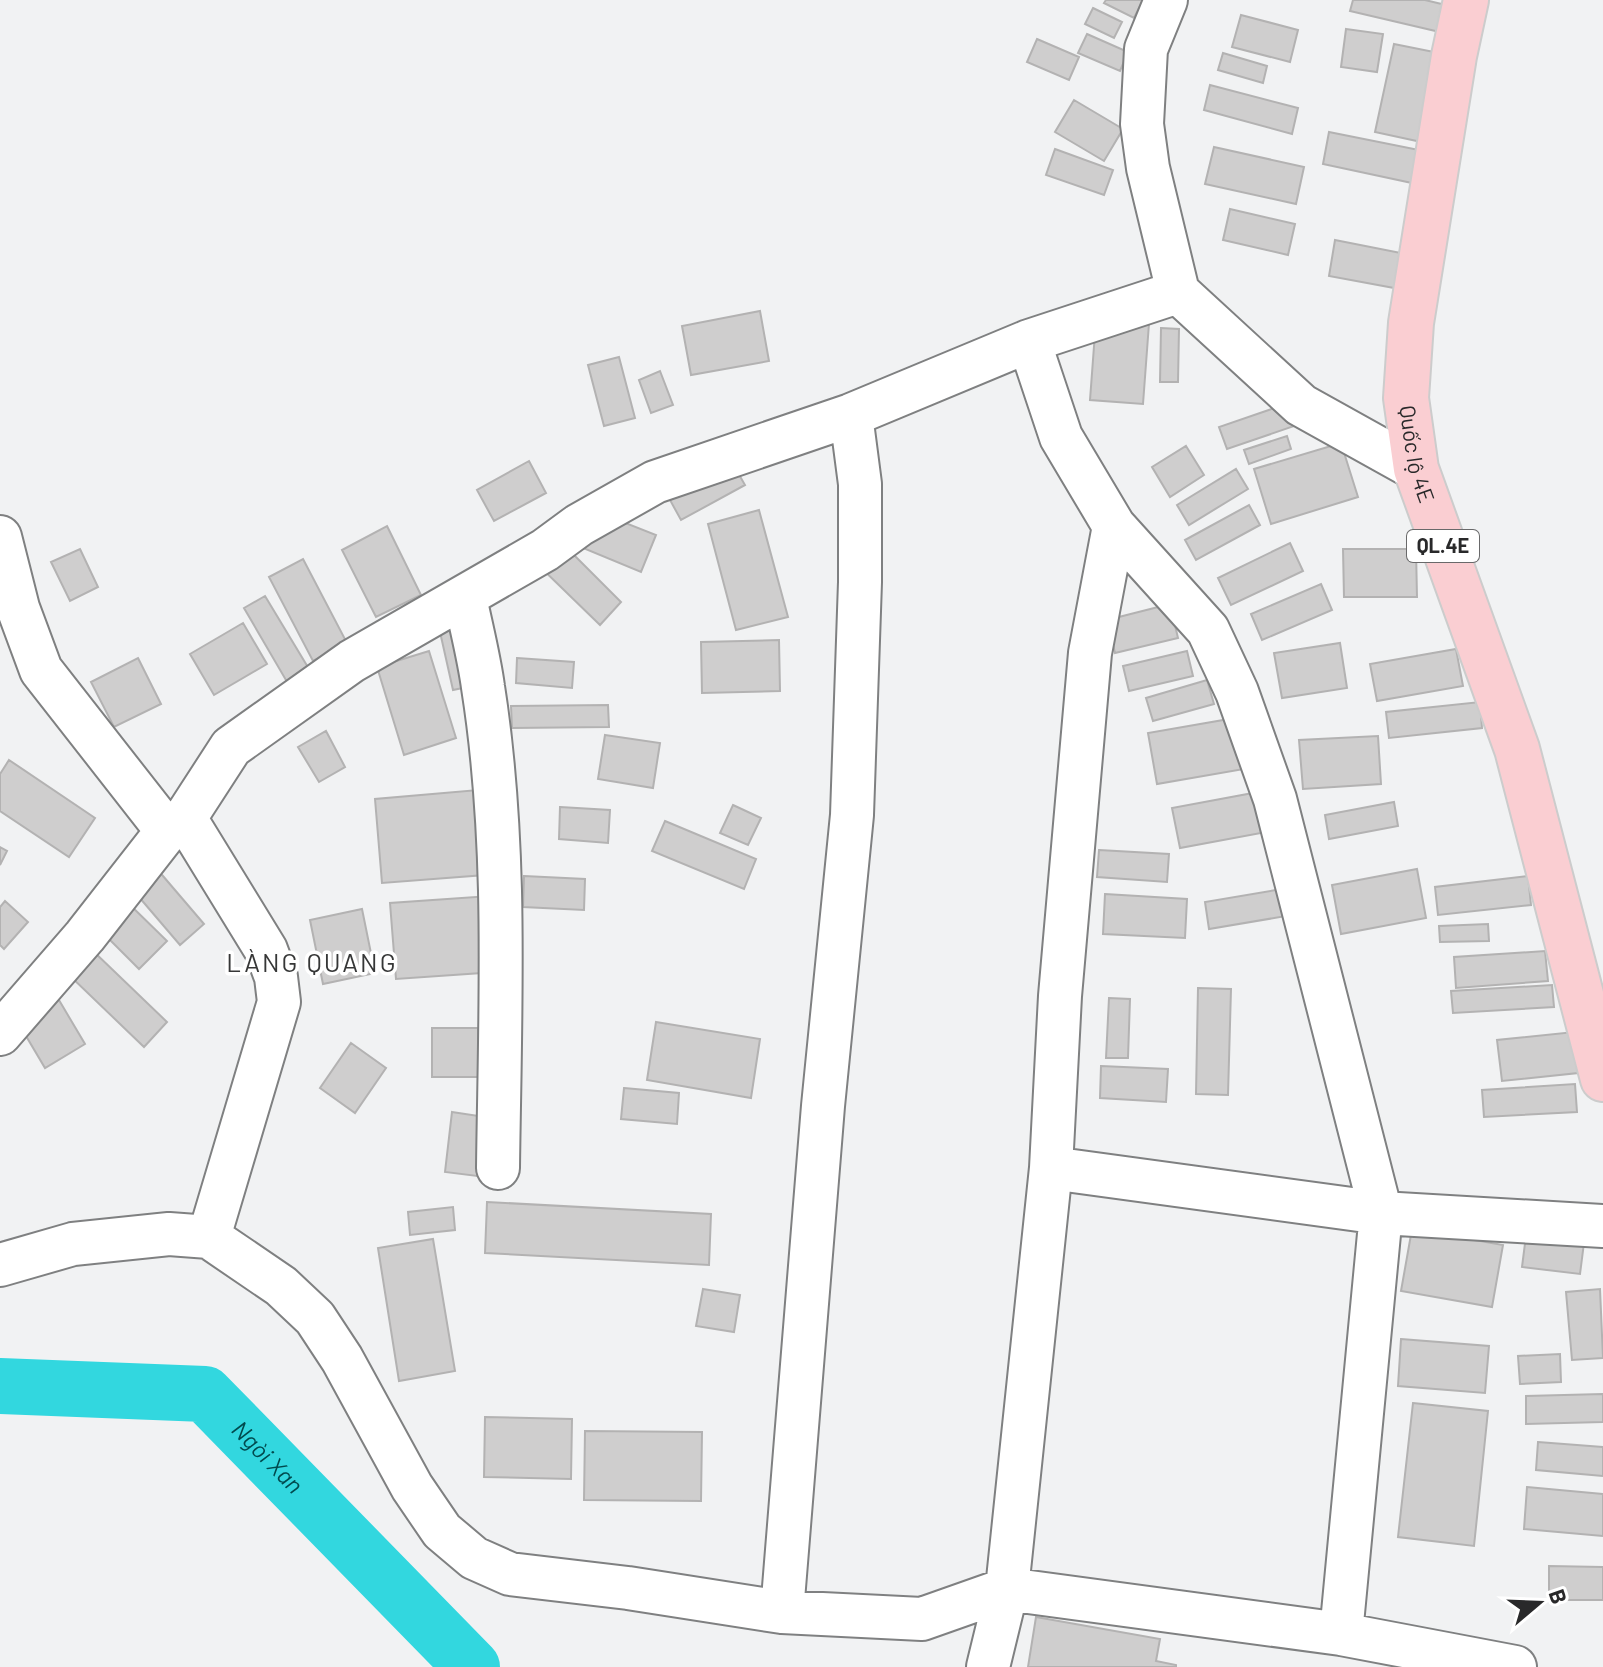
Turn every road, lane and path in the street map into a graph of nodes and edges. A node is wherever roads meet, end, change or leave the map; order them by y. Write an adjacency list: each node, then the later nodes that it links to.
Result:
1 (1166, 0): 3 (street)
2 (1466, 0): 6 (main road, Quốc lộ 4E / QL.4E)
3 (1178, 292): 4 (street); 6 (street)
4 (1029, 341): 5 (street); 7 (street)
5 (851, 415): 9 (street); 20 (street)
6 (1416, 469): 12 (main road, Quốc lộ 4E / QL.4E)
7 (1114, 526): 14 (street); 15 (street)
8 (0, 537): 10 (street)
9 (465, 597): 10 (street); 13 (street)
10 (176, 824): 11 (street); 17 (street)
11 (0, 1034)
12 (1603, 1079)
13 (498, 1168)
14 (1051, 1168): 15 (street); 19 (street)
15 (1381, 1213): 16 (street); 21 (street)
16 (1603, 1226)
17 (209, 1237): 18 (street); 20 (street)
18 (0, 1265)
19 (1007, 1589): 20 (street); 21 (street); 22 (street)
20 (791, 1612)
21 (1341, 1634): 23 (street)
22 (988, 1667)
23 (1515, 1667)

